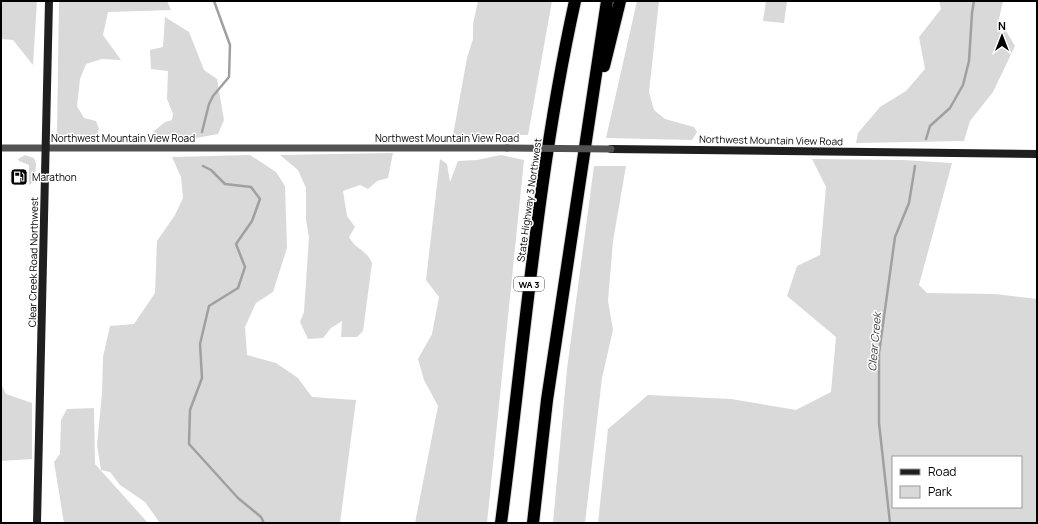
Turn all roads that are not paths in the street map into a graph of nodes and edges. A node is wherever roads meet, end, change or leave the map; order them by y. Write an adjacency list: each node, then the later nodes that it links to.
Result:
1 (49, 1): 7 (main road, Clear Creek Road Northwest)
2 (574, 1): 11 (highway, State Highway 3 Northwest / WA 3)
3 (607, 1): 5 (highway)
4 (620, 1): 5 (highway)
5 (586, 138): 12 (highway)
6 (1, 148): 7 (street, Northwest Mountain View Road)
7 (46, 148): 8 (street, Northwest Mountain View Road, bridge); 10 (main road, Clear Creek Road Northwest)
8 (611, 148): 9 (main road, Northwest Mountain View Road)
9 (1037, 154)
10 (37, 523)
11 (502, 523)
12 (533, 523)

